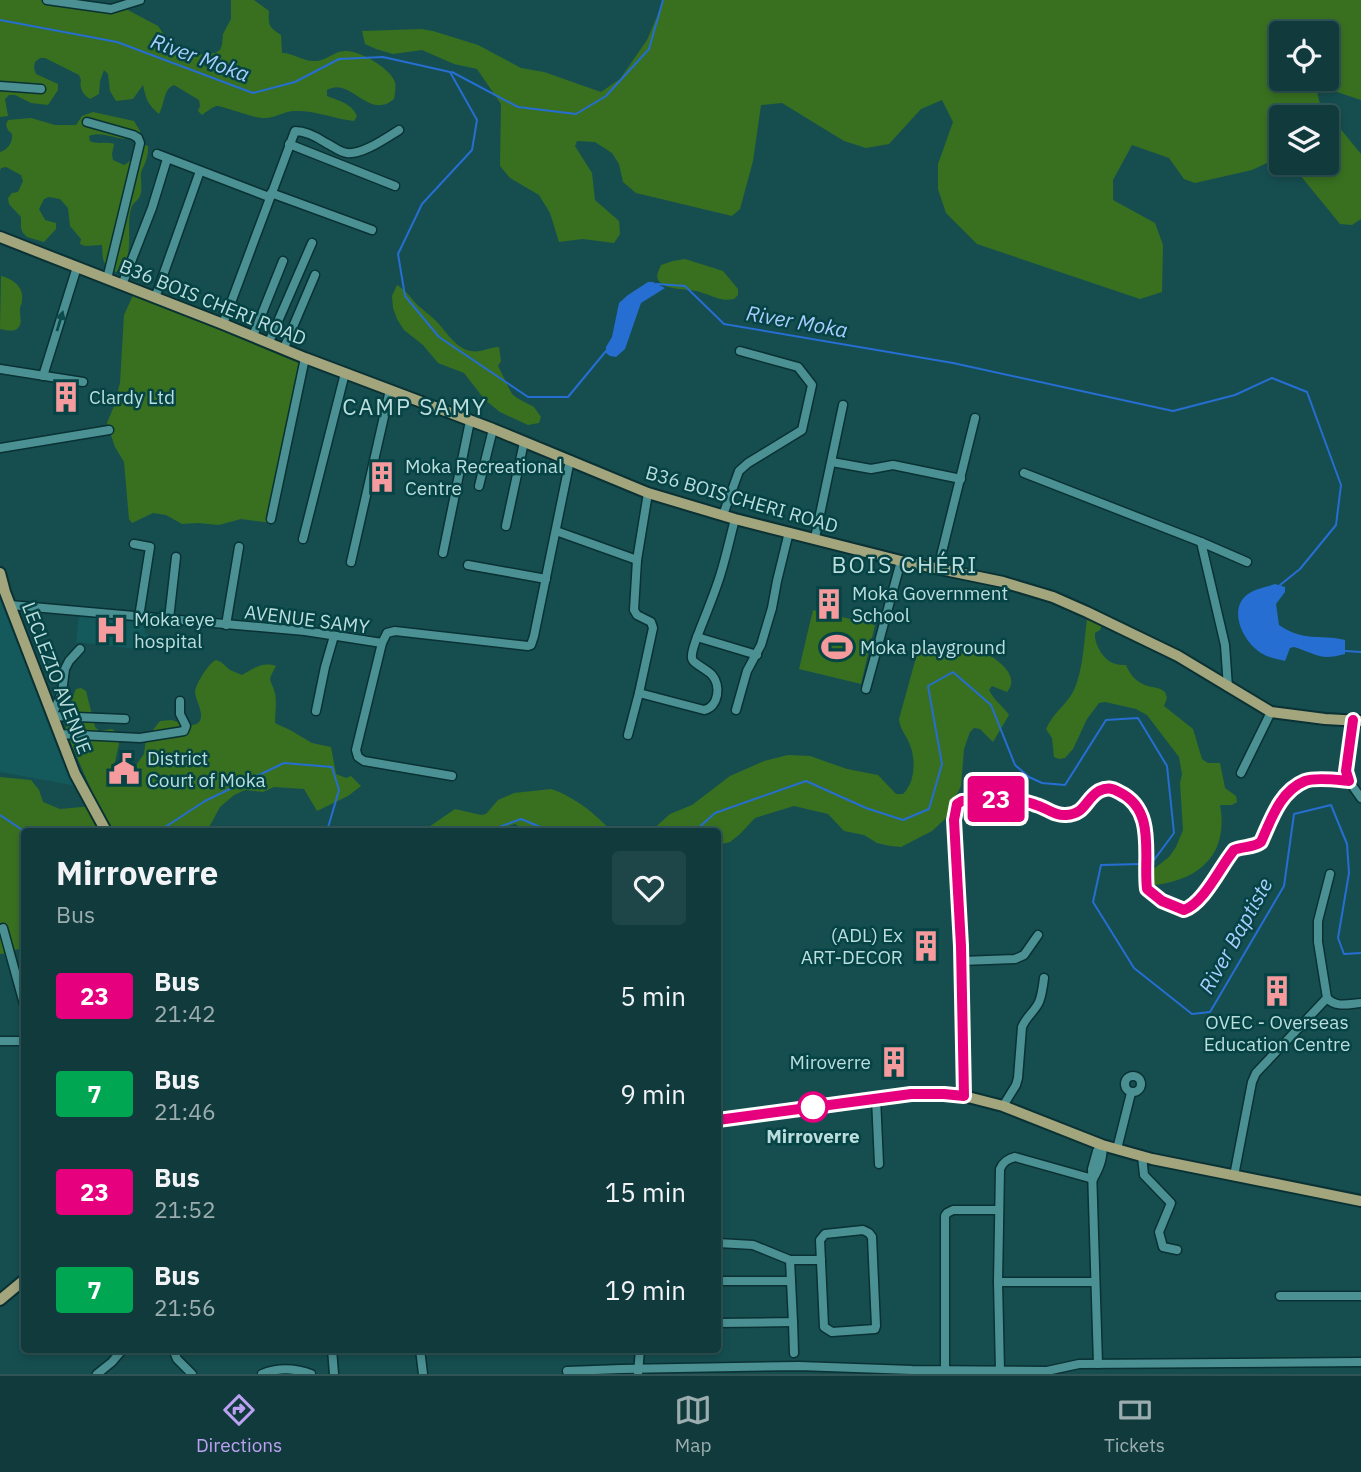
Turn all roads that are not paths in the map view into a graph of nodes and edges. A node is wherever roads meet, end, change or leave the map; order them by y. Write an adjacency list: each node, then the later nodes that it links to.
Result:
1 (47, 0): 3 (street)
2 (140, 0): 3 (street)
3 (112, 4)
4 (0, 86): 5 (street)
5 (41, 89)
6 (87, 122): 20 (street)
7 (399, 130): 8 (street)
8 (289, 144): 12 (street); 13 (street)
9 (157, 154): 10 (street)
10 (167, 159): 11 (street); 21 (street)
11 (200, 171): 13 (street); 22 (street)
12 (395, 186)
13 (270, 195): 14 (street); 23 (street)
14 (372, 230)
15 (0, 237): 18 (main road, B36 BOIS CHERI ROAD)
16 (312, 243): 25 (street)
17 (284, 261): 24 (street)
18 (77, 267): 20 (main road, B36 BOIS CHERI ROAD); 31 (street, one-way to 18)
19 (315, 275): 26 (street)
20 (107, 279): 21 (main road, B36 BOIS CHERI ROAD)
21 (122, 285): 22 (main road, B36 BOIS CHERI ROAD)
22 (155, 298): 23 (main road, B36 BOIS CHERI ROAD)
23 (223, 324): 24 (main road, B36 BOIS CHERI ROAD)
24 (253, 336): 25 (main road, B36 BOIS CHERI ROAD)
25 (269, 342): 26 (main road, B36 BOIS CHERI ROAD)
26 (284, 348): 28 (main road, B36 BOIS CHERI ROAD)
27 (740, 351): 47 (street)
28 (305, 358): 30 (main road, B36 BOIS CHERI ROAD); 48 (street)
29 (0, 369): 31 (street)
30 (345, 373): 33 (main road, B36 BOIS CHERI ROAD); 54 (street)
31 (43, 376): 32 (street)
32 (83, 382)
33 (390, 390): 36 (main road, B36 BOIS CHERI ROAD); 62 (street)
34 (844, 405): 42 (street)
35 (975, 418): 44 (street)
36 (470, 421): 37 (main road, B36 BOIS CHERI ROAD); 58 (street)
37 (493, 429): 39 (main road, B36 BOIS CHERI ROAD); 45 (street)
38 (109, 430): 40 (street)
39 (524, 442): 41 (main road, B36 BOIS CHERI ROAD); 50 (street)
40 (0, 448)
41 (570, 460): 46 (main road, B36 BOIS CHERI ROAD); 51 (street, AVENUE SAMY)
42 (832, 462): 44 (street); 53 (street)
43 (1024, 473): 55 (street)
44 (961, 479): 65 (street)
45 (479, 486)
46 (648, 493): 47 (main road, B36 BOIS CHERI ROAD); 60 (street)
47 (723, 515): 49 (main road, B36 BOIS CHERI ROAD)
48 (271, 519)
49 (735, 519): 52 (main road, B36 BOIS CHERI ROAD); 74 (street)
50 (506, 526)
51 (556, 531): 60 (street); 67 (street, AVENUE SAMY)
52 (789, 532): 53 (main road, B36 BOIS CHERI ROAD); 77 (street)
53 (815, 538): 61 (main road, B36 BOIS CHERI ROAD)
54 (303, 539)
55 (1201, 542): 63 (street); 78 (street)
56 (134, 544): 70 (street)
57 (239, 547): 72 (street)
58 (443, 552)
59 (176, 557): 71 (street)
60 (637, 560): 80 (street)
61 (901, 561): 65 (main road, B36 BOIS CHERI ROAD); 79 (street)
62 (351, 562)
63 (1247, 562)
64 (468, 565): 67 (street)
65 (938, 568): 78 (main road, B36 BOIS CHERI ROAD)
66 (0, 573): 68 (main road, LECLEZIO AVENUE)
67 (546, 579): 75 (street, AVENUE SAMY)
68 (3, 592): 69 (main road, LECLEZIO AVENUE)
69 (10, 605): 70 (street, AVENUE SAMY); 85 (main road, LECLEZIO AVENUE)
70 (139, 617): 71 (street, AVENUE SAMY)
71 (169, 619): 72 (street, AVENUE SAMY)
72 (226, 625): 73 (street, AVENUE SAMY)
73 (334, 636): 75 (street, AVENUE SAMY); 83 (street)
74 (697, 637): 77 (street); 80 (street)
75 (382, 643): 91 (street)
76 (80, 649): 85 (street)
77 (757, 655): 82 (street)
78 (1228, 687): 84 (main road, B36 BOIS CHERI ROAD)
79 (866, 689)
80 (639, 692): 89 (street)
81 (180, 701): 88 (street)
82 (736, 710)
83 (316, 711)
84 (1271, 712): 87 (main road, B36 BOIS CHERI ROAD); 90 (street)
85 (52, 716): 86 (street); 88 (main road, LECLEZIO AVENUE)
86 (125, 719)
87 (1357, 720): 92 (street)
88 (59, 734): 94 (main road, LECLEZIO AVENUE)
89 (628, 735)
90 (1241, 773)
91 (452, 776)
92 (1349, 781): 93 (street); 98 (street)
93 (1361, 798)
94 (104, 828)
95 (1330, 874): 101 (street)
96 (3, 928): 100 (street)
97 (1038, 935): 98 (street)
98 (961, 961): 106 (street)
99 (1044, 978): 108 (street)
100 (21, 993)
101 (1327, 998): 102 (street); 114 (street)
102 (1361, 1003)
103 (0, 1041): 104 (street)
104 (21, 1041)
105 (1131, 1093): 111 (street)
106 (964, 1096): 107 (main road); 108 (main road)
107 (876, 1098): 109 (main road); 113 (street)
108 (1003, 1105): 110 (main road)
109 (721, 1120)
110 (1102, 1144): 111 (main road); 115 (street)
111 (1117, 1149): 112 (main road)
112 (1142, 1156): 114 (main road); 119 (street)
113 (879, 1164)
114 (1234, 1175): 116 (main road)
115 (1093, 1179): 117 (street); 126 (street)
116 (1361, 1201)
117 (999, 1210): 125 (street); 142 (street)
118 (721, 1243): 120 (street)
119 (1177, 1250)
120 (790, 1260): 121 (street); 123 (street)
121 (821, 1260): 121 (street)
122 (721, 1281): 123 (street)
123 (791, 1281): 130 (street)
124 (21, 1282): 129 (main road)
125 (998, 1282): 126 (street); 143 (street)
126 (1095, 1282): 139 (street)
127 (1280, 1296): 128 (street)
128 (1361, 1296)
129 (0, 1300)
130 (793, 1322): 131 (street); 137 (street)
131 (721, 1323)
132 (120, 1353): 147 (street)
133 (175, 1353): 148 (street)
134 (332, 1353): 151 (street)
135 (420, 1353): 152 (street)
136 (640, 1353): 144 (street)
137 (794, 1353)
138 (1361, 1362): 139 (street)
139 (1098, 1364): 146 (street)
140 (799, 1370): 144 (street); 145 (street)
141 (567, 1371): 144 (street)
142 (945, 1371): 143 (street); 145 (street)
143 (1000, 1371): 146 (street)
144 (638, 1372)
145 (912, 1372)
146 (1030, 1373)
147 (96, 1374)
148 (192, 1374)
149 (262, 1374): 150 (street)
150 (311, 1374)
151 (334, 1374)
152 (423, 1374)

